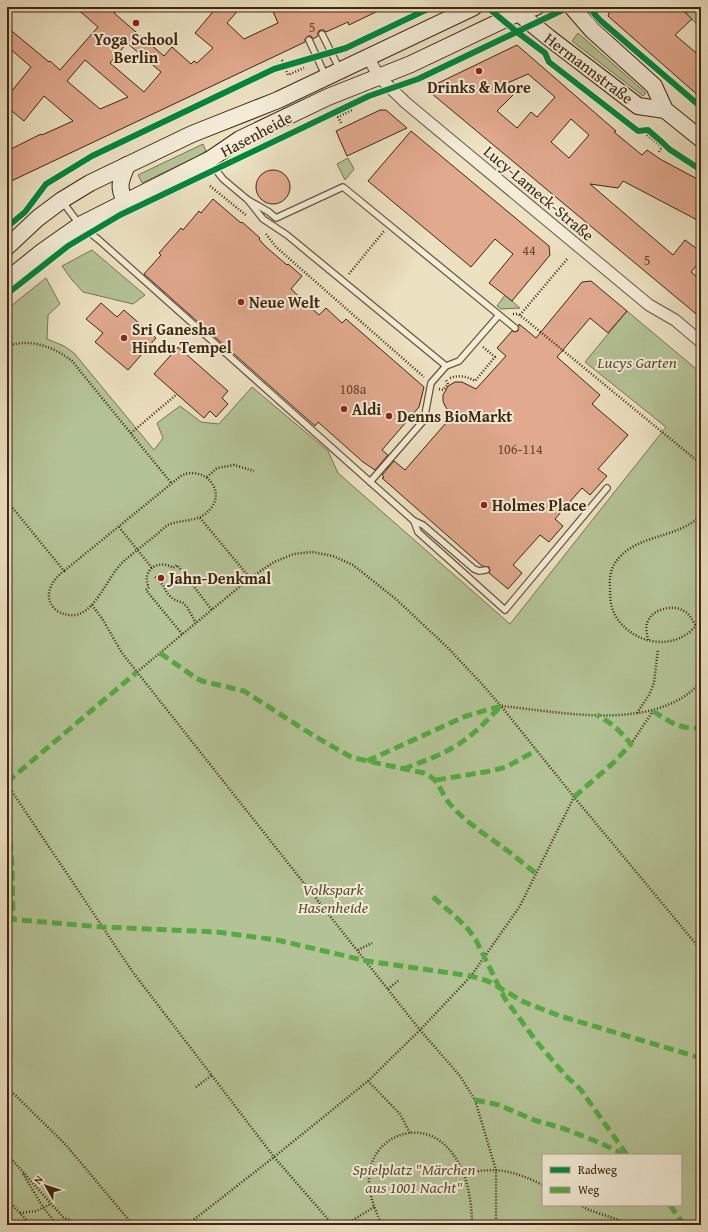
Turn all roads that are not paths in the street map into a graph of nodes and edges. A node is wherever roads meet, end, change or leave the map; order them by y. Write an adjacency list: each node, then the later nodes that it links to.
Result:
1 (474, 7): 7 (main road, Hasenheide)
2 (536, 7): 4 (main road, Hasenheide)
3 (572, 7): 10 (main road, Hermannstraße)
4 (514, 10): 9 (main road, Hasenheide); 10 (main road, Hermannstraße)
5 (322, 34): 8 (lane)
6 (310, 40): 8 (lane)
7 (368, 57): 8 (main road, Hasenheide); 9 (street, Lucy-Lameck-Straße)
8 (333, 74): 13 (main road, Hasenheide)
9 (379, 77): 12 (main road, Hasenheide); 22 (street, Lucy-Lameck-Straße)
10 (666, 110): 11 (main road, Hermannstraße)
11 (701, 138)
12 (209, 160): 15 (lane); 16 (main road, Hasenheide)
13 (127, 165): 14 (main road, Hasenheide); 16 (main road)
14 (62, 200): 17 (lane); 18 (main road, Hasenheide)
15 (248, 200): 20 (lane); 23 (lane)
16 (125, 201): 17 (main road, Hasenheide)
17 (80, 225): 19 (main road, Hasenheide); 24 (lane)
18 (7, 247)
19 (7, 280)
20 (499, 315): 21 (lane); 23 (lane)
21 (515, 328)
22 (701, 342)
23 (446, 366): 24 (lane)
24 (370, 482): 26 (lane)
25 (607, 488): 26 (lane)
26 (414, 521): 27 (lane)
27 (486, 570)

